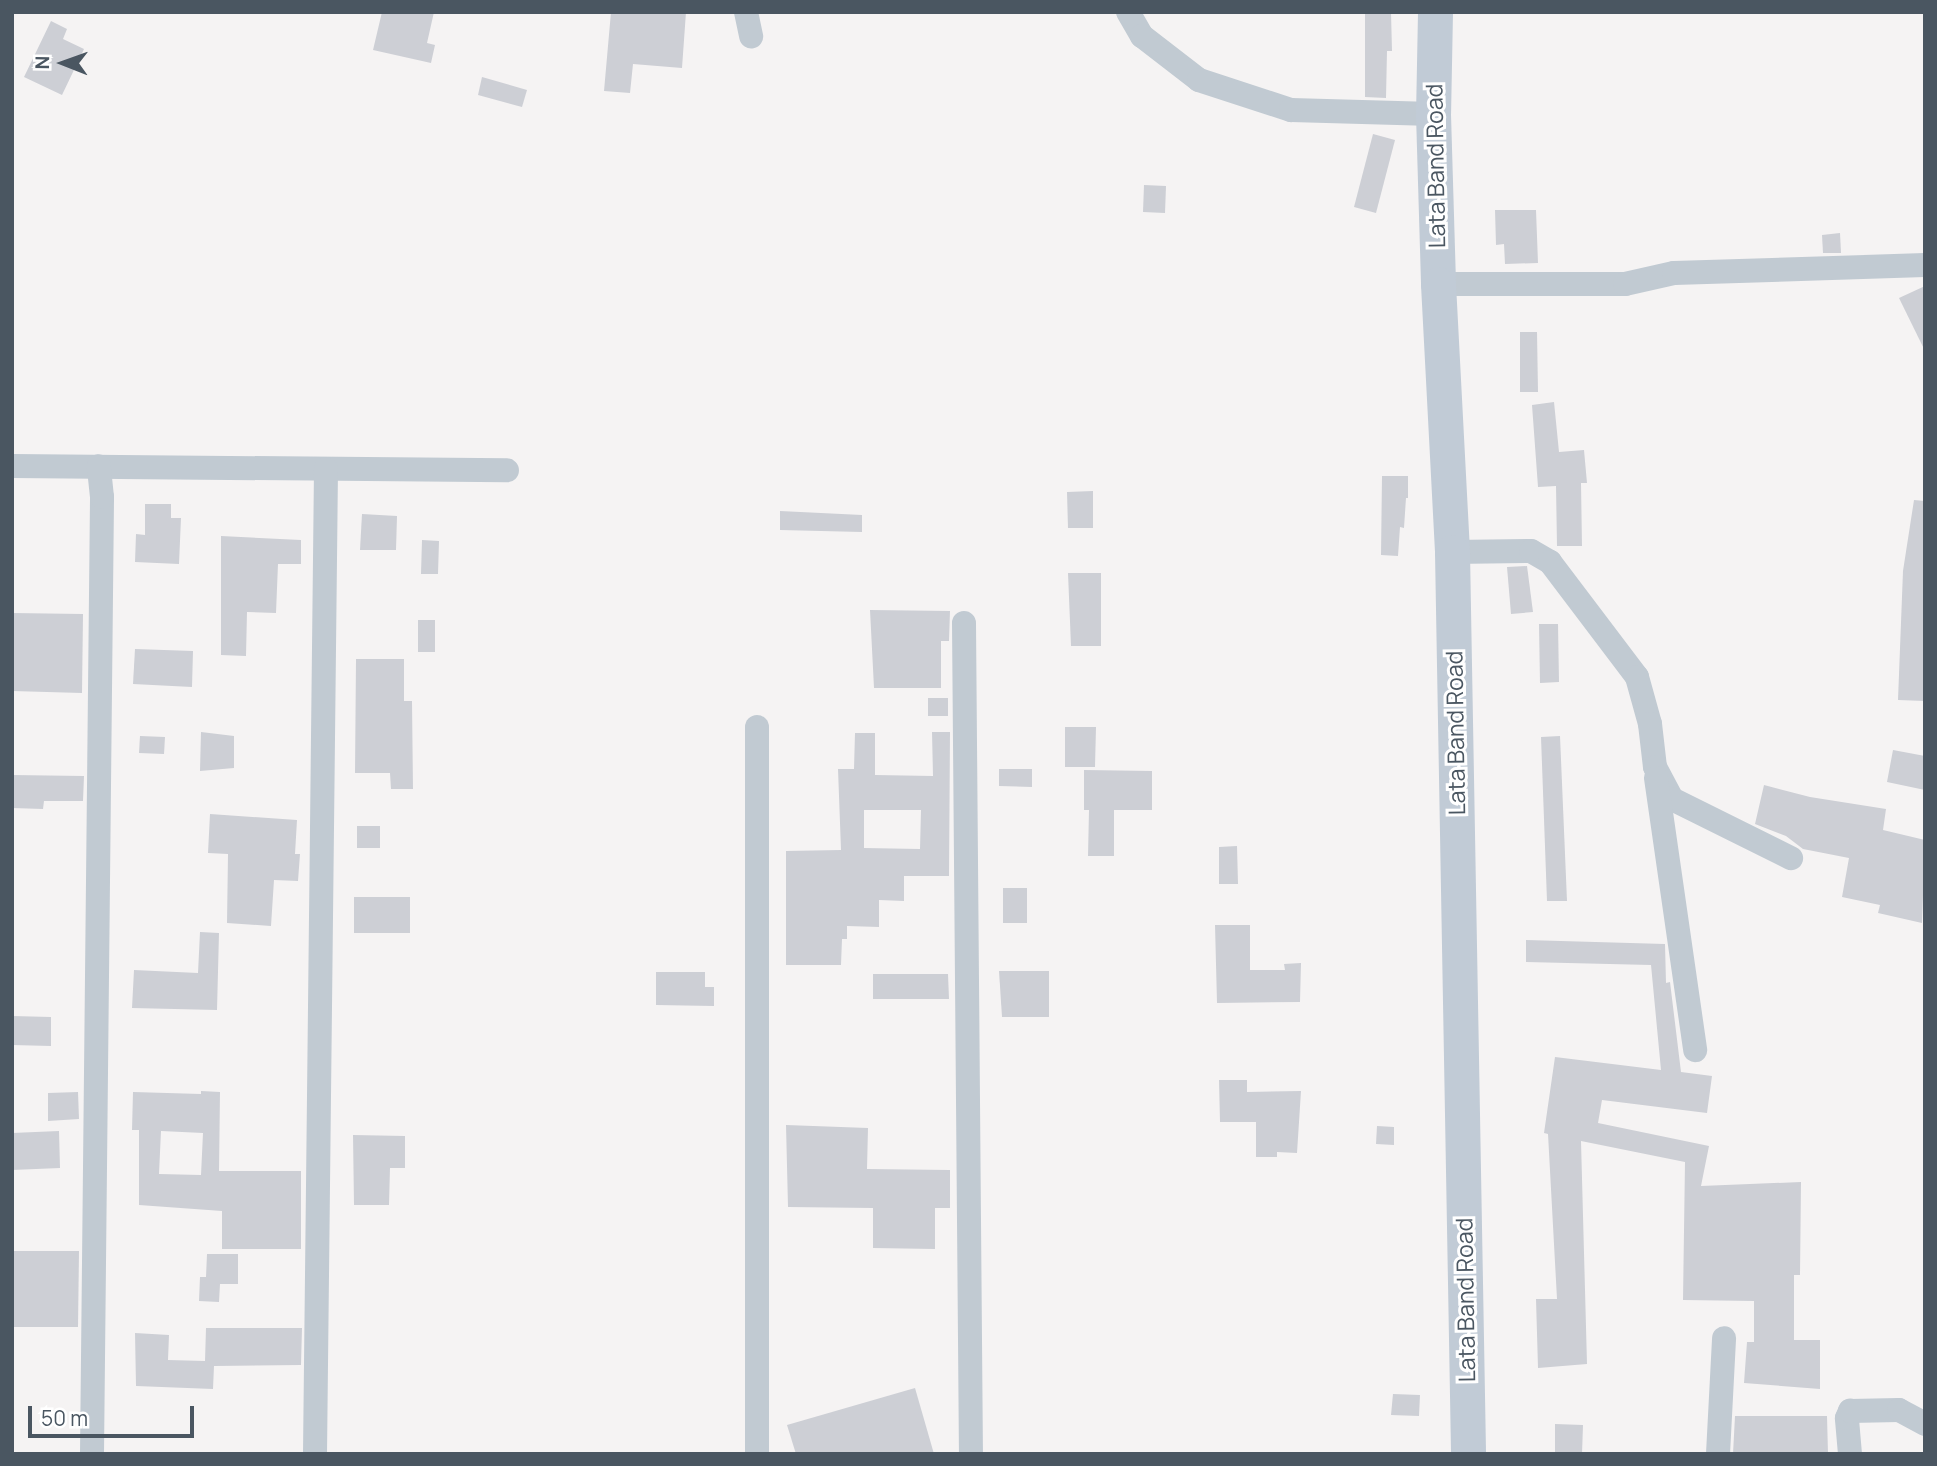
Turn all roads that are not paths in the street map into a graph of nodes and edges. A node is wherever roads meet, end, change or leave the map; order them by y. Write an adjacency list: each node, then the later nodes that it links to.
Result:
1 (1128, 12): 3 (street)
2 (1435, 12): 3 (main road, Lata Band Road)
3 (1433, 114): 5 (main road, Lata Band Road)
4 (1925, 265): 5 (street)
5 (1438, 284): 10 (main road, Lata Band Road)
6 (12, 466): 7 (street)
7 (99, 466): 8 (street); 18 (street)
8 (327, 470): 9 (street); 19 (street)
9 (507, 471)
10 (1452, 552): 13 (street); 22 (main road, Lata Band Road)
11 (964, 623): 21 (street)
12 (757, 727): 20 (street)
13 (1655, 767): 14 (street); 15 (street)
14 (1791, 858)
15 (1695, 1050)
16 (1724, 1338): 23 (street)
17 (1925, 1424): 24 (street)
18 (92, 1454)
19 (315, 1454)
20 (757, 1454)
21 (971, 1454)
22 (1468, 1454)
23 (1718, 1454)
24 (1850, 1454)

